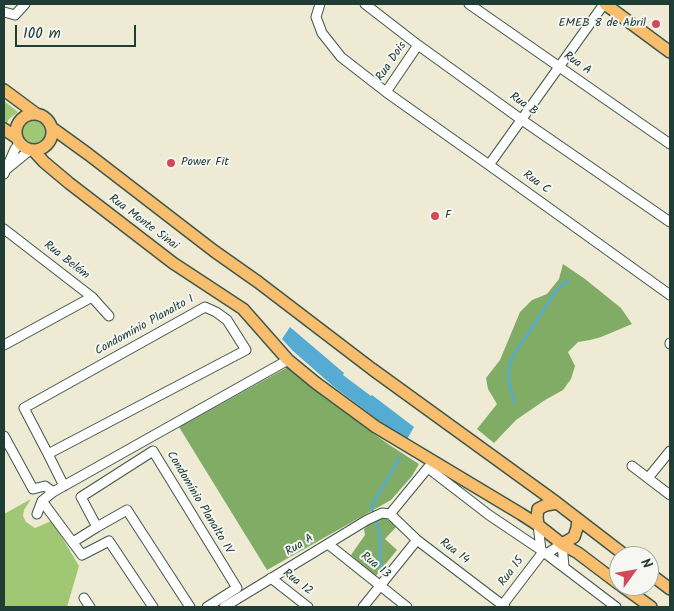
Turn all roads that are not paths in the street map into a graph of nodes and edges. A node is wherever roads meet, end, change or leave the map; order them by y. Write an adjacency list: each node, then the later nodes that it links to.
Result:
1 (25, 4): 6 (street)
2 (320, 4): 11 (street, Rua C)
3 (364, 4): 7 (street, Rua B)
4 (469, 4): 9 (street, Rua A)
5 (605, 4): 8 (main road); 9 (street)
6 (4, 12)
7 (418, 45): 11 (street, Rua Dois); 13 (street, Rua B)
8 (670, 52)
9 (559, 67): 13 (street); 17 (street, Rua A)
10 (4, 90): 12 (main road)
11 (386, 92): 19 (street, Rua C)
12 (35, 113): 14 (main road); 16 (main road)
13 (522, 120): 19 (street); 21 (street, Rua B)
14 (52, 128): 18 (main road); 38 (main road)
15 (4, 130): 16 (main road)
16 (18, 140): 18 (main road); 20 (street)
17 (670, 144)
18 (31, 150): 20 (street); 27 (main road, Rua Monte Sinai)
19 (489, 165): 23 (street, Rua C)
20 (5, 172)
21 (670, 222)
22 (4, 229): 24 (street, Rua Belém)
23 (670, 296)
24 (92, 297): 25 (street, Rua Belém); 26 (street)
25 (109, 316)
26 (4, 345)
27 (288, 360): 31 (main road, Rua Monte Sinai); 34 (street)
28 (4, 436): 35 (street)
29 (670, 451): 33 (street)
30 (48, 454): 30 (street, Condomínio Planalto I); 34 (street, Condomínio Planalto I)
31 (430, 465): 39 (street); 42 (main road, Rua Monte Sinai); 49 (street)
32 (632, 466): 33 (street)
33 (648, 478): 36 (street)
34 (64, 486): 35 (street)
35 (53, 492): 37 (street)
36 (670, 495)
37 (42, 500): 40 (street); 45 (street)
38 (557, 503): 41 (main road); 42 (main road)
39 (386, 513): 44 (street, Rua 14); 46 (street, Rua A)
40 (37, 514)
41 (578, 519): 47 (main road); 48 (main road)
42 (538, 525): 47 (main road); 49 (street, Rua 15)
43 (97, 526): 45 (street); 60 (street); 61 (street, Condomínio Planalto IV)
44 (417, 540): 54 (street); 66 (street, Rua 14)
45 (73, 542): 59 (street)
46 (328, 544): 52 (street, Rua A); 54 (street, Rua 13)
47 (562, 544): 49 (street, Rua 15); 50 (street); 51 (main road)
48 (613, 546)
49 (543, 552): 50 (street); 66 (street, Rua 15)
50 (564, 567): 67 (street)
51 (609, 577)
52 (271, 578): 62 (street, Rua A); 63 (street, Rua 12)
53 (659, 581): 55 (main road)
54 (379, 586): 64 (street); 65 (street, Rua 13)
55 (670, 589)
56 (636, 596): 68 (main road)
57 (84, 598): 58 (street)
58 (90, 607)
59 (153, 607)
60 (190, 607)
61 (207, 607)
62 (224, 607)
63 (308, 607)
64 (363, 607)
65 (407, 607)
66 (503, 607)
67 (616, 607)
68 (651, 607)

